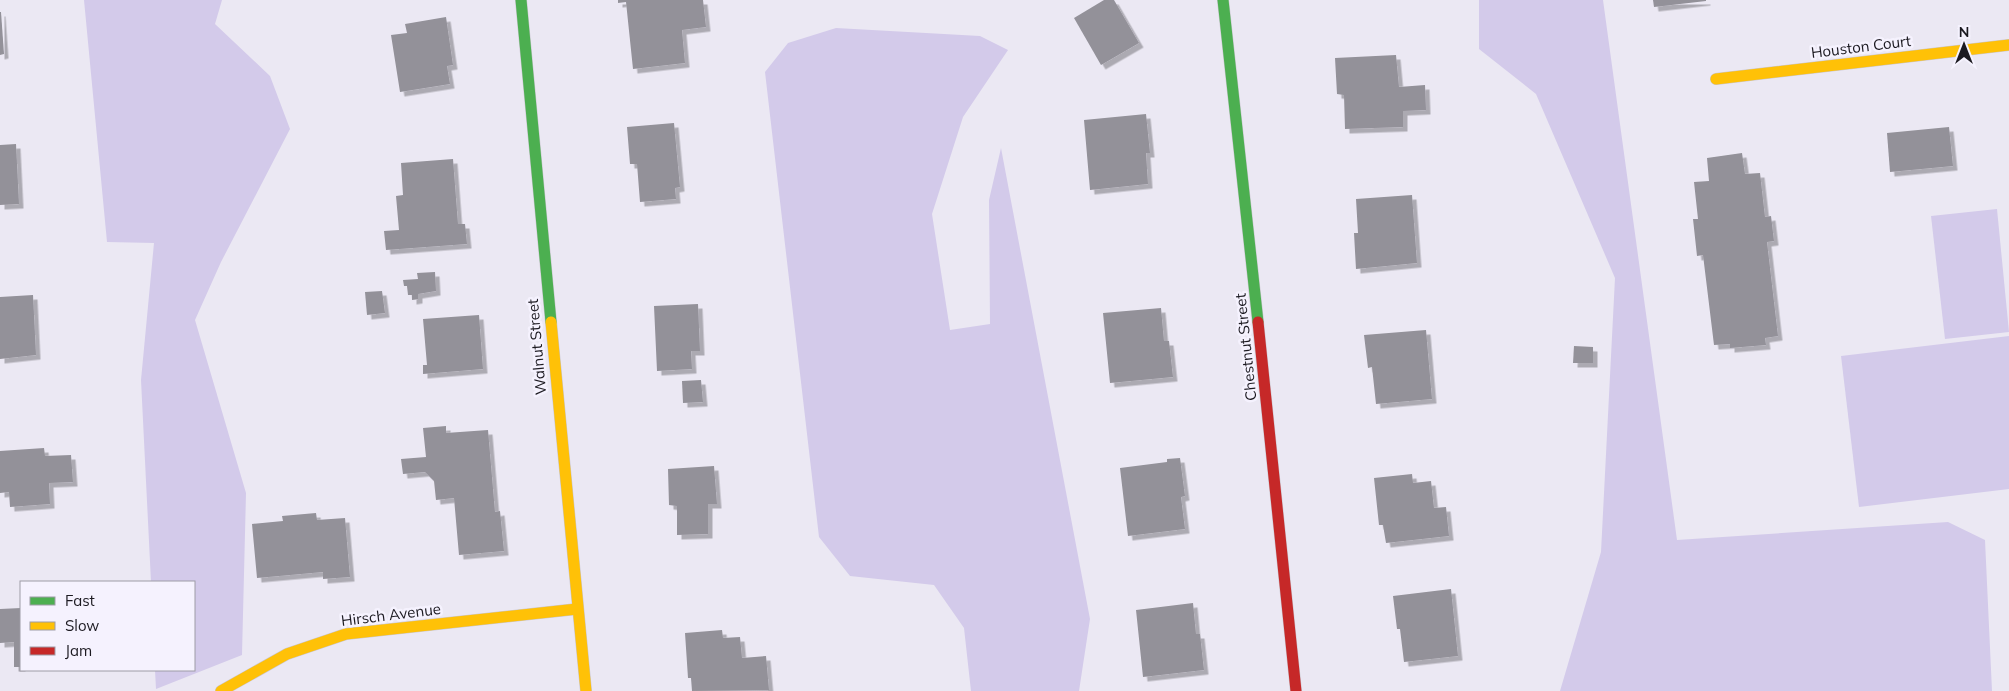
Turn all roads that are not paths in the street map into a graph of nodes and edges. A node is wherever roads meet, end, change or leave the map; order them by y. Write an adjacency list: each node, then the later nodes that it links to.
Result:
1 (521, 0): 5 (street, Walnut Street)
2 (1223, 0): 8 (street, Chestnut Street)
3 (2009, 45): 4 (street, Houston Court)
4 (1716, 79)
5 (577, 609): 6 (street, Hirsch Avenue); 7 (street, Walnut Street)
6 (222, 691)
7 (586, 691)
8 (1296, 691)

